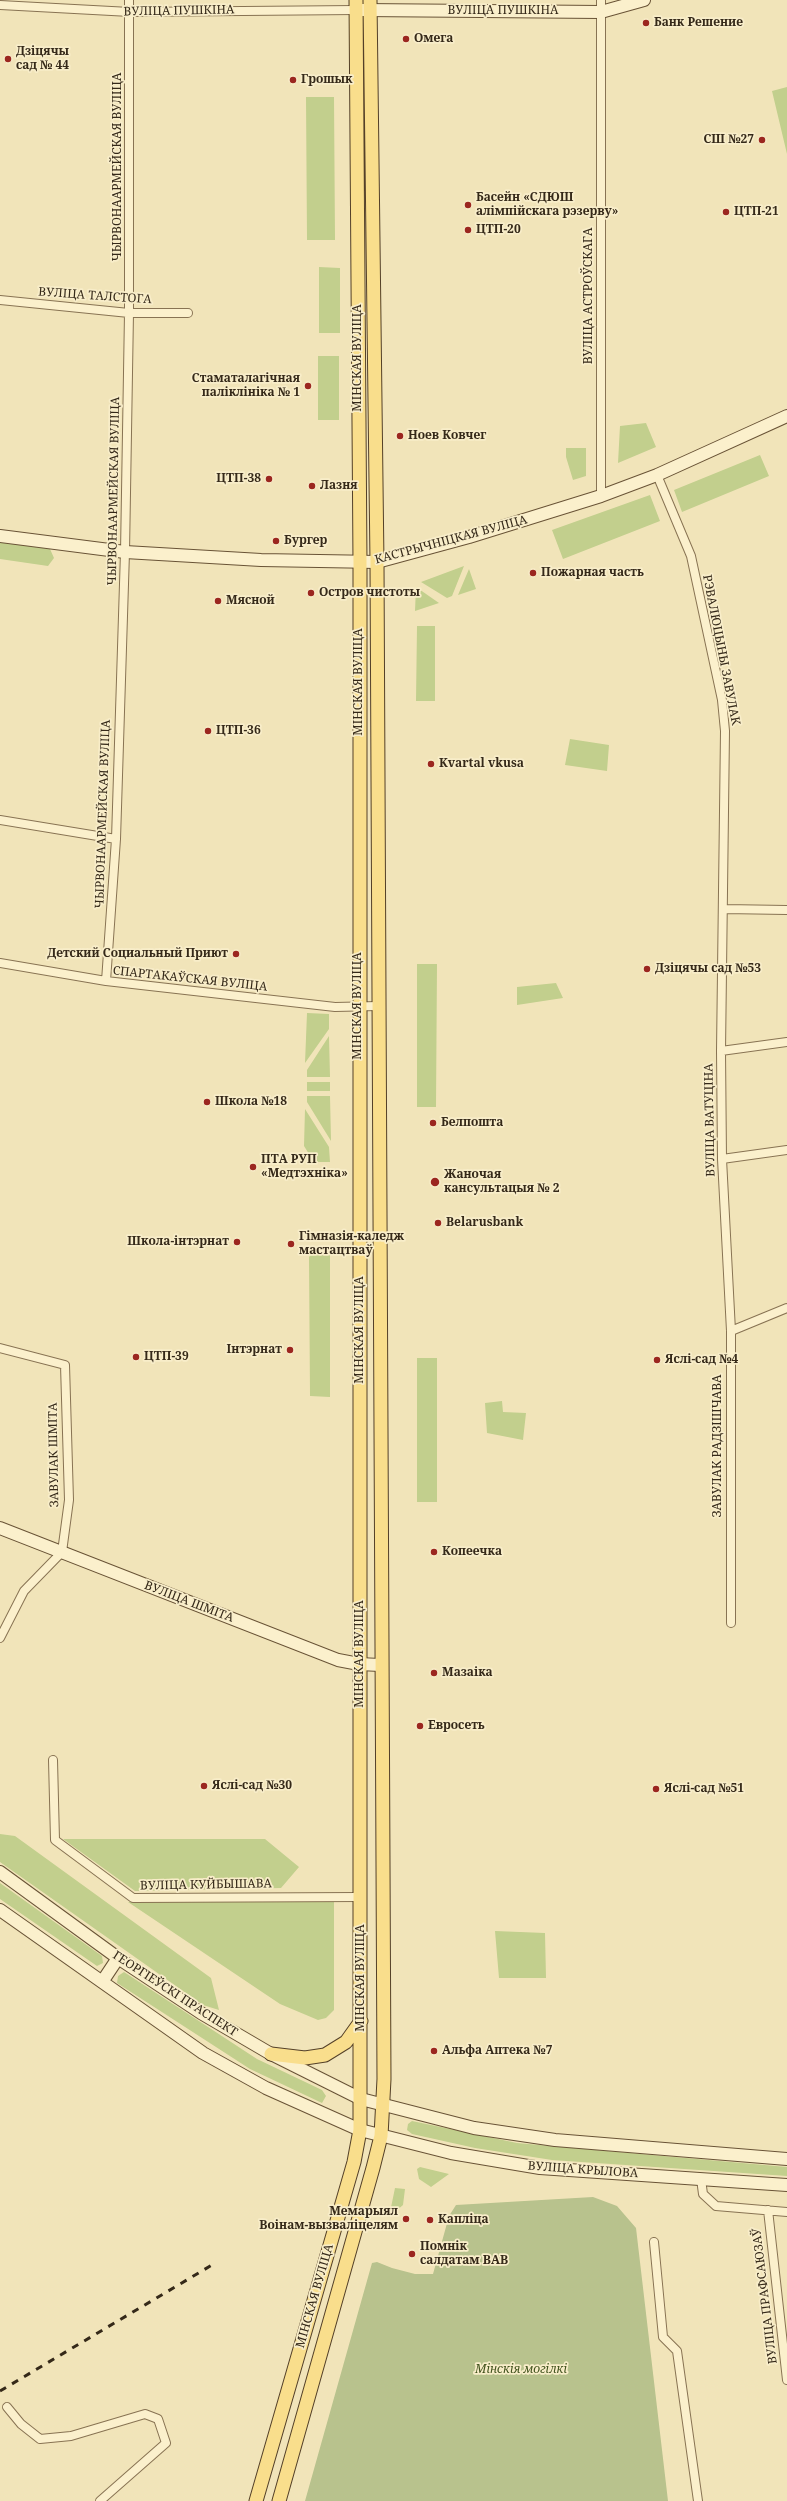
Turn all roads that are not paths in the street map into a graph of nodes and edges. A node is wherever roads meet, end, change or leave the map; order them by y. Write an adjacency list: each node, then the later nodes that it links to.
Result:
1 (129, 0): 7 (street, ЧЫРВОНААРМЕЙСКАЯ ВУЛІЦА)
2 (644, 0): 6 (main road, ВУЛІЦА ПУШКІНА)
3 (0, 5): 7 (street, ВУЛІЦА ПУШКІНА)
4 (356, 5): 5 (main road, ВУЛІЦА ПУШКІНА); 7 (street, ВУЛІЦА ПУШКІНА); 17 (main road, МІНСКАЯ ВУЛІЦА)
5 (370, 5): 6 (main road, ВУЛІЦА ПУШКІНА); 16 (main road, МІНСКАЯ ВУЛІЦА)
6 (601, 6): 13 (street, ВУЛІЦА АСТРОЎСКАГА)
7 (130, 12): 9 (street, ЧЫРВОНААРМЕЙСКАЯ ВУЛІЦА)
8 (0, 300): 9 (street, ВУЛІЦА ТАЛСТОГА)
9 (129, 313): 10 (street, ВУЛІЦА ТАЛСТОГА); 15 (street, ЧЫРВОНААРМЕЙСКАЯ ВУЛІЦА)
10 (188, 313)
11 (787, 416): 12 (main road, КАСТРЫЧНІЦКАЯ ВУЛІЦА)
12 (657, 475): 13 (main road, КАСТРЫЧНІЦКАЯ ВУЛІЦА); 20 (street, РЭВАЛЮЦЫНЫ ЗАВУЛАК)
13 (601, 496): 16 (main road, КАСТРЫЧНІЦКАЯ ВУЛІЦА)
14 (0, 536): 15 (main road, КАСТРЫЧНІЦКАЯ ВУЛІЦА)
15 (125, 552): 17 (main road, КАСТРЫЧНІЦКАЯ ВУЛІЦА); 19 (street, ЧЫРВОНААРМЕЙСКАЯ ВУЛІЦА)
16 (377, 562): 17 (main road, КАСТРЫЧНІЦКАЯ ВУЛІЦА); 24 (main road, МІНСКАЯ ВУЛІЦА)
17 (360, 563): 25 (main road, МІНСКАЯ ВУЛІЦА)
18 (0, 820): 19 (street)
19 (116, 839): 23 (street, ЧЫРВОНААРМЕЙСКАЯ ВУЛІЦА)
20 (724, 909): 21 (street); 27 (street, ВУЛІЦА ВАТУЦІНА)
21 (787, 910)
22 (0, 963): 23 (street, СПАРТАКАЎСКАЯ ВУЛІЦА)
23 (106, 981): 25 (street, СПАРТАКАЎСКАЯ ВУЛІЦА)
24 (378, 1006): 25 (street, СПАРТАКАЎСКАЯ ВУЛІЦА); 38 (main road, МІНСКАЯ ВУЛІЦА)
25 (358, 1007): 37 (main road, МІНСКАЯ ВУЛІЦА)
26 (787, 1042): 27 (street)
27 (721, 1051): 29 (street, ВУЛІЦА ВАТУЦІНА)
28 (787, 1150): 29 (street)
29 (722, 1159): 31 (street, ВУЛІЦА ВАТУЦІНА)
30 (787, 1308): 31 (street)
31 (731, 1331): 35 (street, ЗАВУЛАК РАДЗІШЧАВА)
32 (0, 1348): 34 (street, ЗАВУЛАК ШМІТА)
33 (0, 1528): 34 (main road, ВУЛІЦА ШМІТА)
34 (62, 1552): 36 (street); 37 (main road, ВУЛІЦА ШМІТА)
35 (731, 1623)
36 (0, 1638)
37 (359, 1664): 38 (main road, ВУЛІЦА ШМІТА); 41 (main road, МІНСКАЯ ВУЛІЦА)
38 (380, 1665): 48 (main road, МІНСКАЯ ВУЛІЦА)
39 (53, 1760): 41 (street, ВУЛІЦА КУЙБЫШАВА)
40 (0, 1872): 43 (main road, ГЕОРГІЕЎСКІ ПРАСПЕКТ)
41 (360, 1897): 45 (main road, МІНСКАЯ ВУЛІЦА)
42 (0, 1910): 44 (main road)
43 (118, 1958): 44 (main road); 46 (main road, ГЕОРГІЕЎСКІ ПРАСПЕКТ)
44 (102, 1982): 49 (main road)
45 (361, 2021): 46 (main road); 47 (main road, МІНСКАЯ ВУЛІЦА)
46 (271, 2054): 47 (main road, ГЕОРГІЕЎСКІ ПРАСПЕКТ)
47 (360, 2099): 48 (main road, ГЕОРГІЕЎСКІ ПРАСПЕКТ); 49 (main road, МІНСКАЯ ВУЛІЦА)
48 (382, 2106): 50 (main road, МІНСКАЯ ВУЛІЦА); 51 (main road)
49 (360, 2130): 50 (main road, ВУЛІЦА КРЫЛОВА); 60 (main road, МІНСКАЯ ВУЛІЦА)
50 (381, 2136): 52 (main road, ВУЛІЦА КРЫЛОВА); 61 (main road, МІНСКАЯ ВУЛІЦА)
51 (787, 2159)
52 (701, 2179): 53 (main road, ВУЛІЦА КРЫЛОВА); 54 (street)
53 (787, 2185)
54 (768, 2210): 55 (street); 57 (street, ВУЛІЦА ПРАФСАЮЗАЎ)
55 (787, 2212)
56 (654, 2242): 62 (street)
57 (787, 2380)
58 (7, 2407): 59 (street)
59 (100, 2501)
60 (256, 2501)
61 (279, 2501)
62 (698, 2501)

